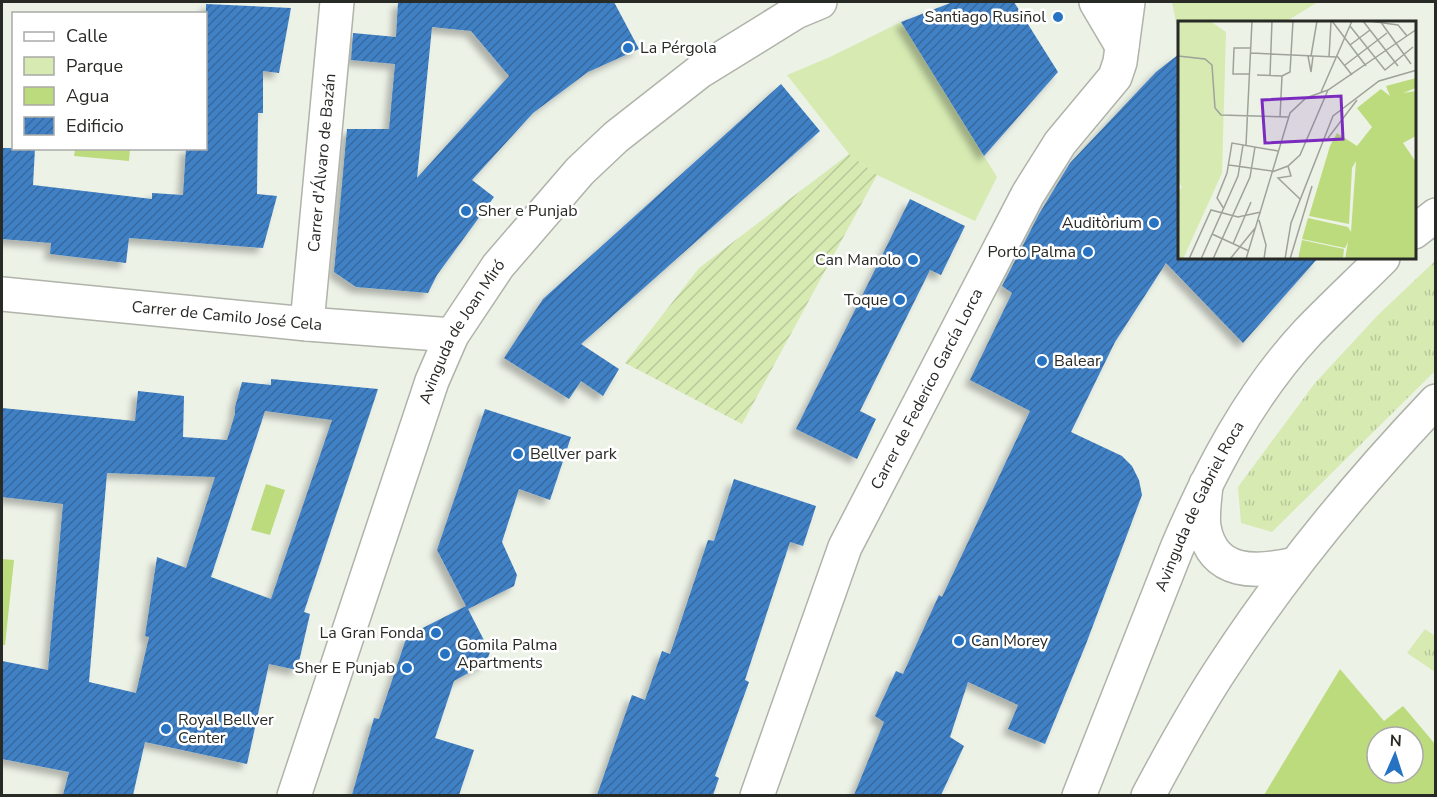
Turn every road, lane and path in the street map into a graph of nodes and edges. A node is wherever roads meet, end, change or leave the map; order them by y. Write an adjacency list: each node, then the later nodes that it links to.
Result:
1 (337, 2): 10 (main road, Carrer d'Álvaro de Bazán)
2 (820, 2): 11 (main road, Avinguda de Joan Miró)
3 (1096, 2): 5 (main road)
4 (1128, 2): 5 (main road, Carrer de Federico García Lorca)
5 (1122, 46): 16 (main road, Carrer de Federico García Lorca)
6 (1436, 216): 7 (main road)
7 (1416, 231)
8 (1381, 260): 13 (main road, Avinguda de Gabriel Roca)
9 (2, 294): 10 (main road, Carrer de Camilo José Cela)
10 (307, 324): 11 (main road, Carrer de Camilo José Cela)
11 (452, 335): 15 (main road, Avinguda de Joan Miró)
12 (1436, 401): 14 (main road)
13 (1206, 484): 14 (main road); 17 (main road, Avinguda de Gabriel Roca)
14 (1295, 564): 18 (main road)
15 (294, 795)
16 (757, 795)
17 (1079, 795)
18 (1148, 795)

